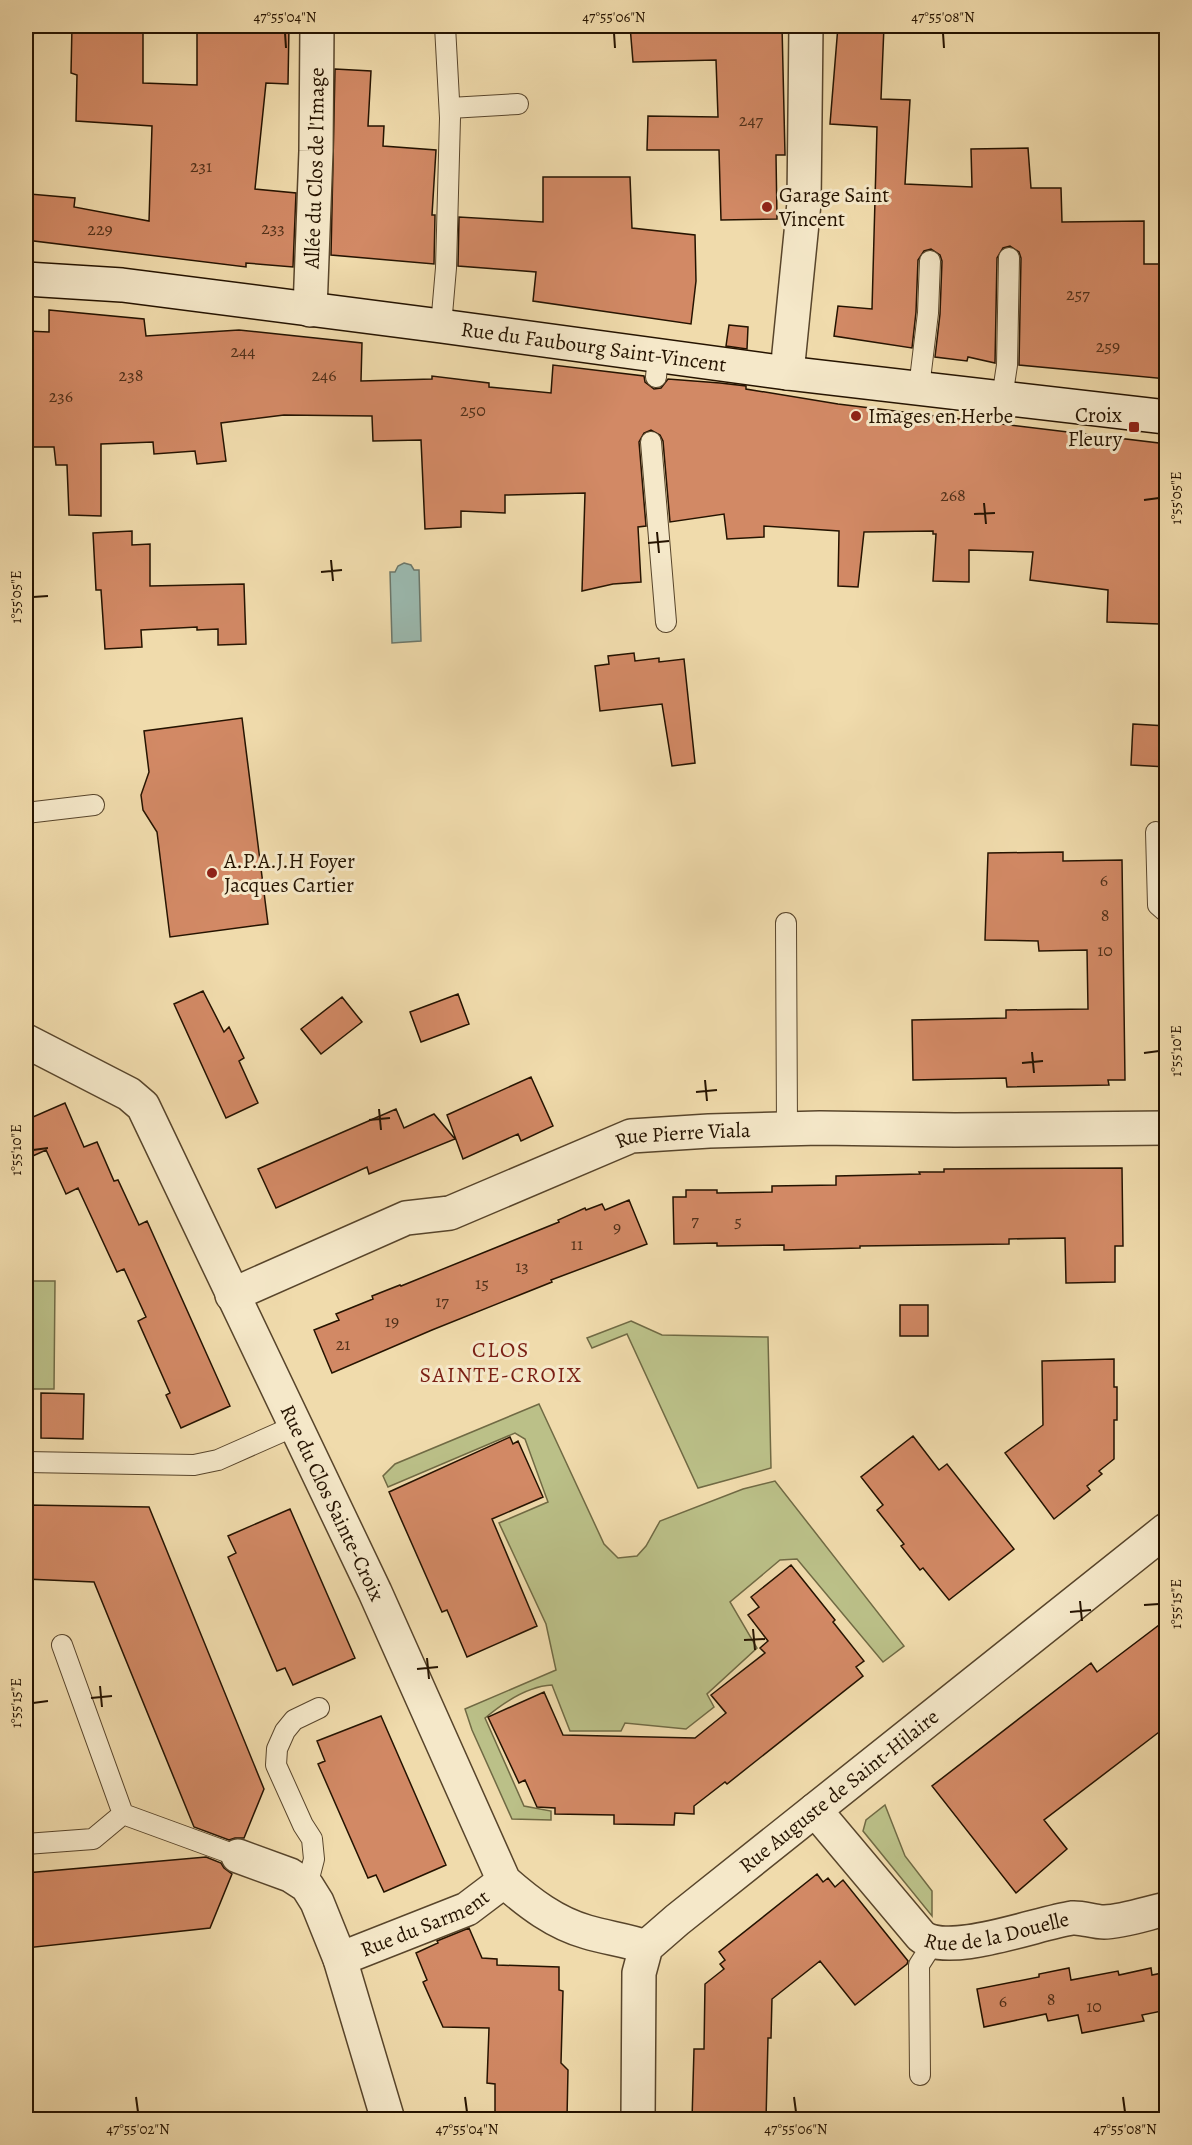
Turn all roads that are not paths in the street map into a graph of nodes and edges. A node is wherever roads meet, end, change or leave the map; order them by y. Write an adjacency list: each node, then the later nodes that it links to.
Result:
1 (317, 26): 9 (street, Allée du Clos de l'Image)
2 (445, 26): 5 (lane)
3 (806, 26): 11 (street)
4 (518, 104): 5 (lane)
5 (450, 108): 10 (lane)
6 (1009, 258): 13 (lane)
7 (930, 261): 12 (lane)
8 (26, 279): 9 (street, Rue du Faubourg Saint-Vincent)
9 (310, 310): 10 (street, Rue du Faubourg Saint-Vincent)
10 (441, 326): 11 (street, Rue du Faubourg Saint-Vincent)
11 (787, 373): 12 (street, Rue du Faubourg Saint-Vincent)
12 (920, 388): 13 (street, Rue du Faubourg Saint-Vincent)
13 (1002, 398): 14 (street, Rue du Faubourg Saint-Vincent)
14 (1165, 418)
15 (651, 442): 16 (lane)
16 (666, 622)
17 (94, 805): 18 (lane)
18 (26, 813)
19 (1156, 832): 20 (lane)
20 (1167, 912)
21 (786, 923): 24 (lane)
22 (26, 1041): 25 (street, Rue du Clos Sainte-Croix)
23 (1167, 1128): 24 (street, Rue Pierre Viala)
24 (787, 1129): 25 (street, Rue Pierre Viala)
25 (232, 1295): 26 (street, Rue du Clos Sainte-Croix)
26 (297, 1425): 27 (lane); 35 (street, Rue du Clos Sainte-Croix)
27 (26, 1462)
28 (1167, 1530): 31 (street, Rue Auguste de Saint-Hilaire)
29 (62, 1645): 32 (lane)
30 (319, 1708): 36 (lane)
31 (815, 1810): 38 (street, Rue de la Douelle); 39 (street, Rue Auguste de Saint-Hilaire)
32 (123, 1815): 33 (lane); 34 (lane)
33 (26, 1844)
34 (238, 1856): 36 (street)
35 (504, 1881): 39 (street, Rue du Clos Sainte-Croix); 40 (street, Rue du Sarment)
36 (307, 1886): 40 (street, Rue du Sarment)
37 (1167, 1909): 38 (street, Rue de la Douelle)
38 (933, 1943): 41 (lane)
39 (646, 1947): 43 (street)
40 (340, 1959): 42 (street, Rue du Sarment)
41 (920, 2075)
42 (388, 2120)
43 (638, 2120)

